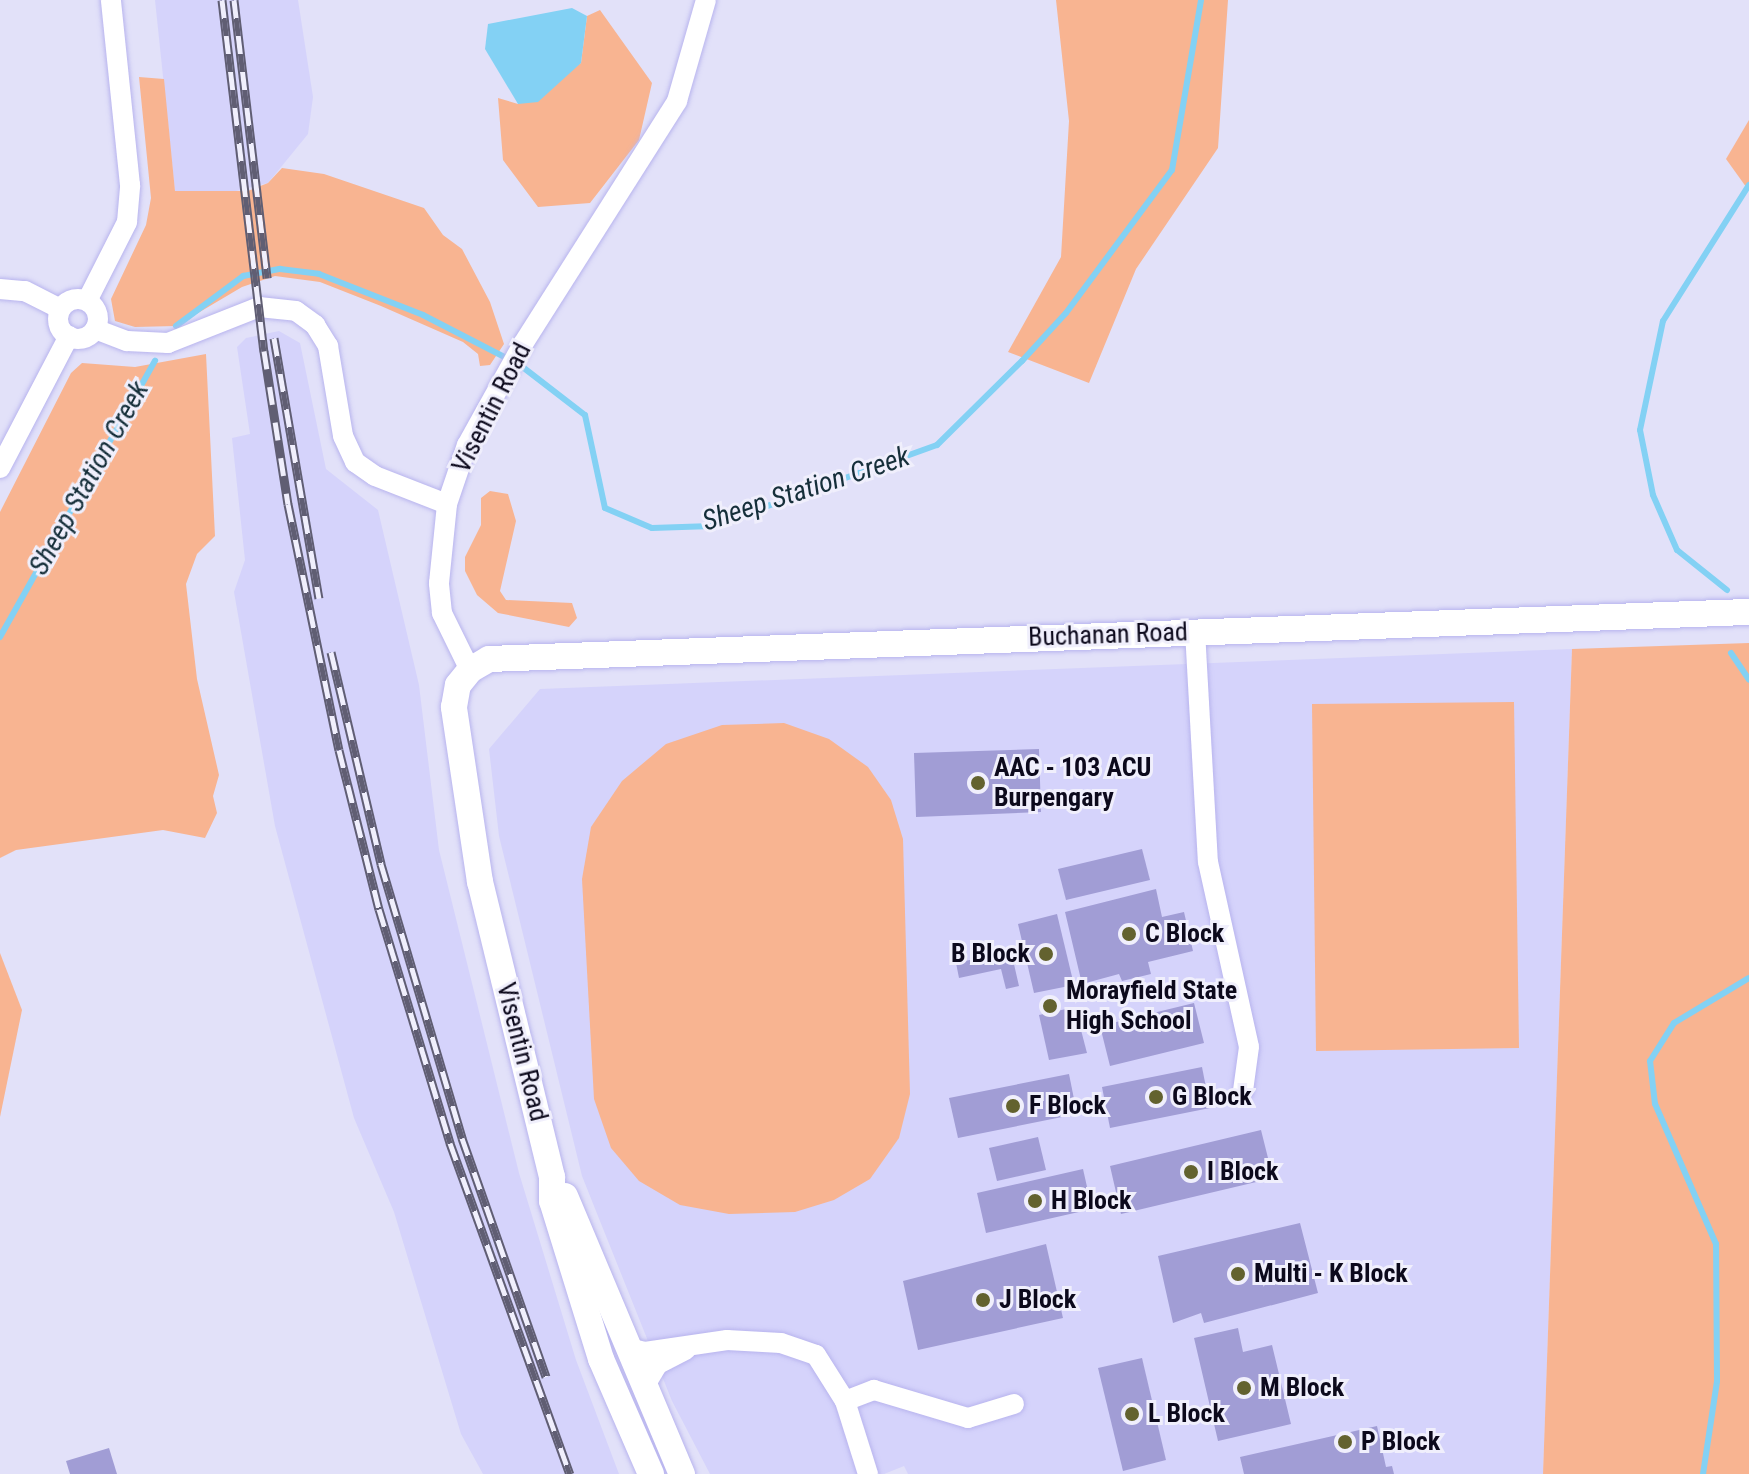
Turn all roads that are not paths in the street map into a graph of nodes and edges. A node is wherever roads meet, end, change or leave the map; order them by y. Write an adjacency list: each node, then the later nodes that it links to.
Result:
1 (111, 0): 4 (street)
2 (706, 0): 9 (street, Visentin Road)
3 (0, 289): 5 (street)
4 (87, 301): 5 (street); 6 (street)
5 (60, 309): 7 (street)
6 (95, 329): 7 (street); 9 (street)
7 (69, 336): 8 (street)
8 (0, 468)
9 (447, 504): 12 (street, Visentin Road)
10 (1749, 612): 11 (main road, Buchanan Road)
11 (1195, 631): 12 (main road, Buchanan Road); 13 (street)
12 (470, 670): 14 (main road, Visentin Road)
13 (1243, 1091)
14 (552, 1177): 16 (main road, Visentin Road); 20 (main road, Visentin Road)
15 (692, 1345): 16 (street); 17 (street); 18 (street)
16 (629, 1348): 17 (main road, Visentin Road)
17 (644, 1387): 21 (main road, Visentin Road)
18 (845, 1401): 19 (street); 22 (street)
19 (1014, 1404)
20 (651, 1474)
21 (682, 1474)
22 (868, 1474)

